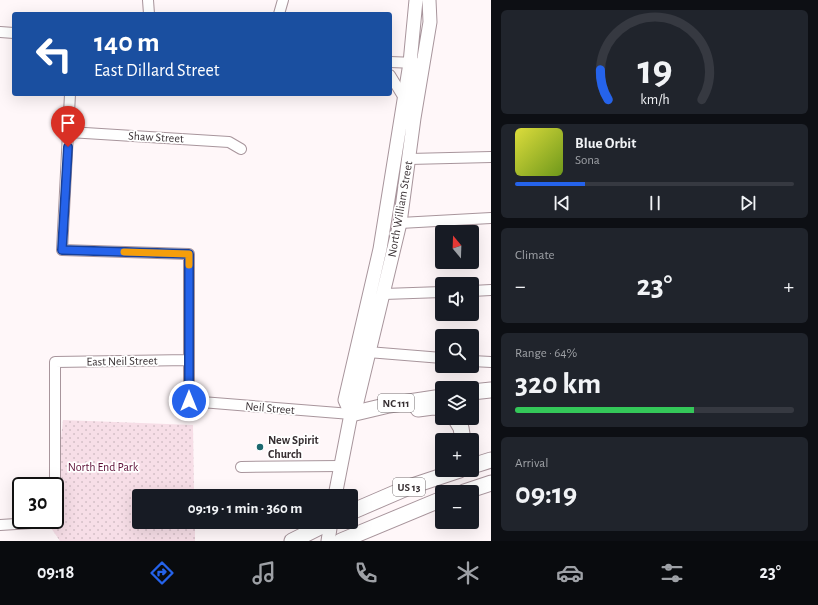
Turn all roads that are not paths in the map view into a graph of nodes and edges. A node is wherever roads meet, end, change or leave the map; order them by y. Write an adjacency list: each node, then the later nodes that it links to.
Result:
1 (148, 0): 5 (street)
2 (283, 0): 6 (street)
3 (416, 0): 10 (main road, North William Street)
4 (429, 0): 11 (main road, North William Street)
5 (148, 12)
6 (279, 12)
7 (0, 32): 8 (street)
8 (12, 33)
9 (392, 62): 10 (street)
10 (410, 63): 11 (street); 14 (main road, North William Street)
11 (424, 64): 18 (main road, North William Street)
12 (392, 78): 14 (street)
13 (70, 96): 15 (street)
14 (404, 98): 34 (main road, North William Street)
15 (69, 132): 16 (street, Shaw Street); 27 (street)
16 (242, 149)
17 (491, 157): 18 (street)
18 (409, 159): 20 (main road, North William Street)
19 (491, 218): 20 (street)
20 (400, 223): 24 (main road, North William Street)
21 (491, 290): 22 (street)
22 (479, 291)
23 (435, 292): 24 (street)
24 (384, 294): 25 (main road, North William Street)
25 (368, 352): 26 (street); 34 (main road, North William Street)
26 (435, 357)
27 (189, 360): 34 (street, Neil Street); 40 (street, East Neil Street)
28 (479, 361): 29 (street)
29 (491, 362)
30 (491, 390): 31 (highway)
31 (479, 391)
32 (435, 398): 34 (highway, NC 111)
33 (435, 407): 34 (highway)
34 (352, 414): 37 (main road, North William Street)
35 (491, 460): 36 (highway)
36 (479, 464)
37 (340, 466): 38 (street); 45 (main road, North William Street)
38 (241, 467)
39 (435, 476): 43 (highway)
40 (55, 477)
41 (439, 477): 43 (highway, US 13)
42 (491, 483): 44 (highway)
43 (409, 487): 49 (highway, US 13)
44 (479, 487)
45 (336, 489)
46 (491, 493): 47 (highway)
47 (479, 494)
48 (435, 502): 55 (highway, US 13)
49 (358, 509)
50 (0, 524): 51 (street)
51 (12, 524)
52 (315, 529): 54 (highway)
53 (329, 529): 56 (main road)
54 (296, 538)
55 (344, 540)
56 (328, 541)

